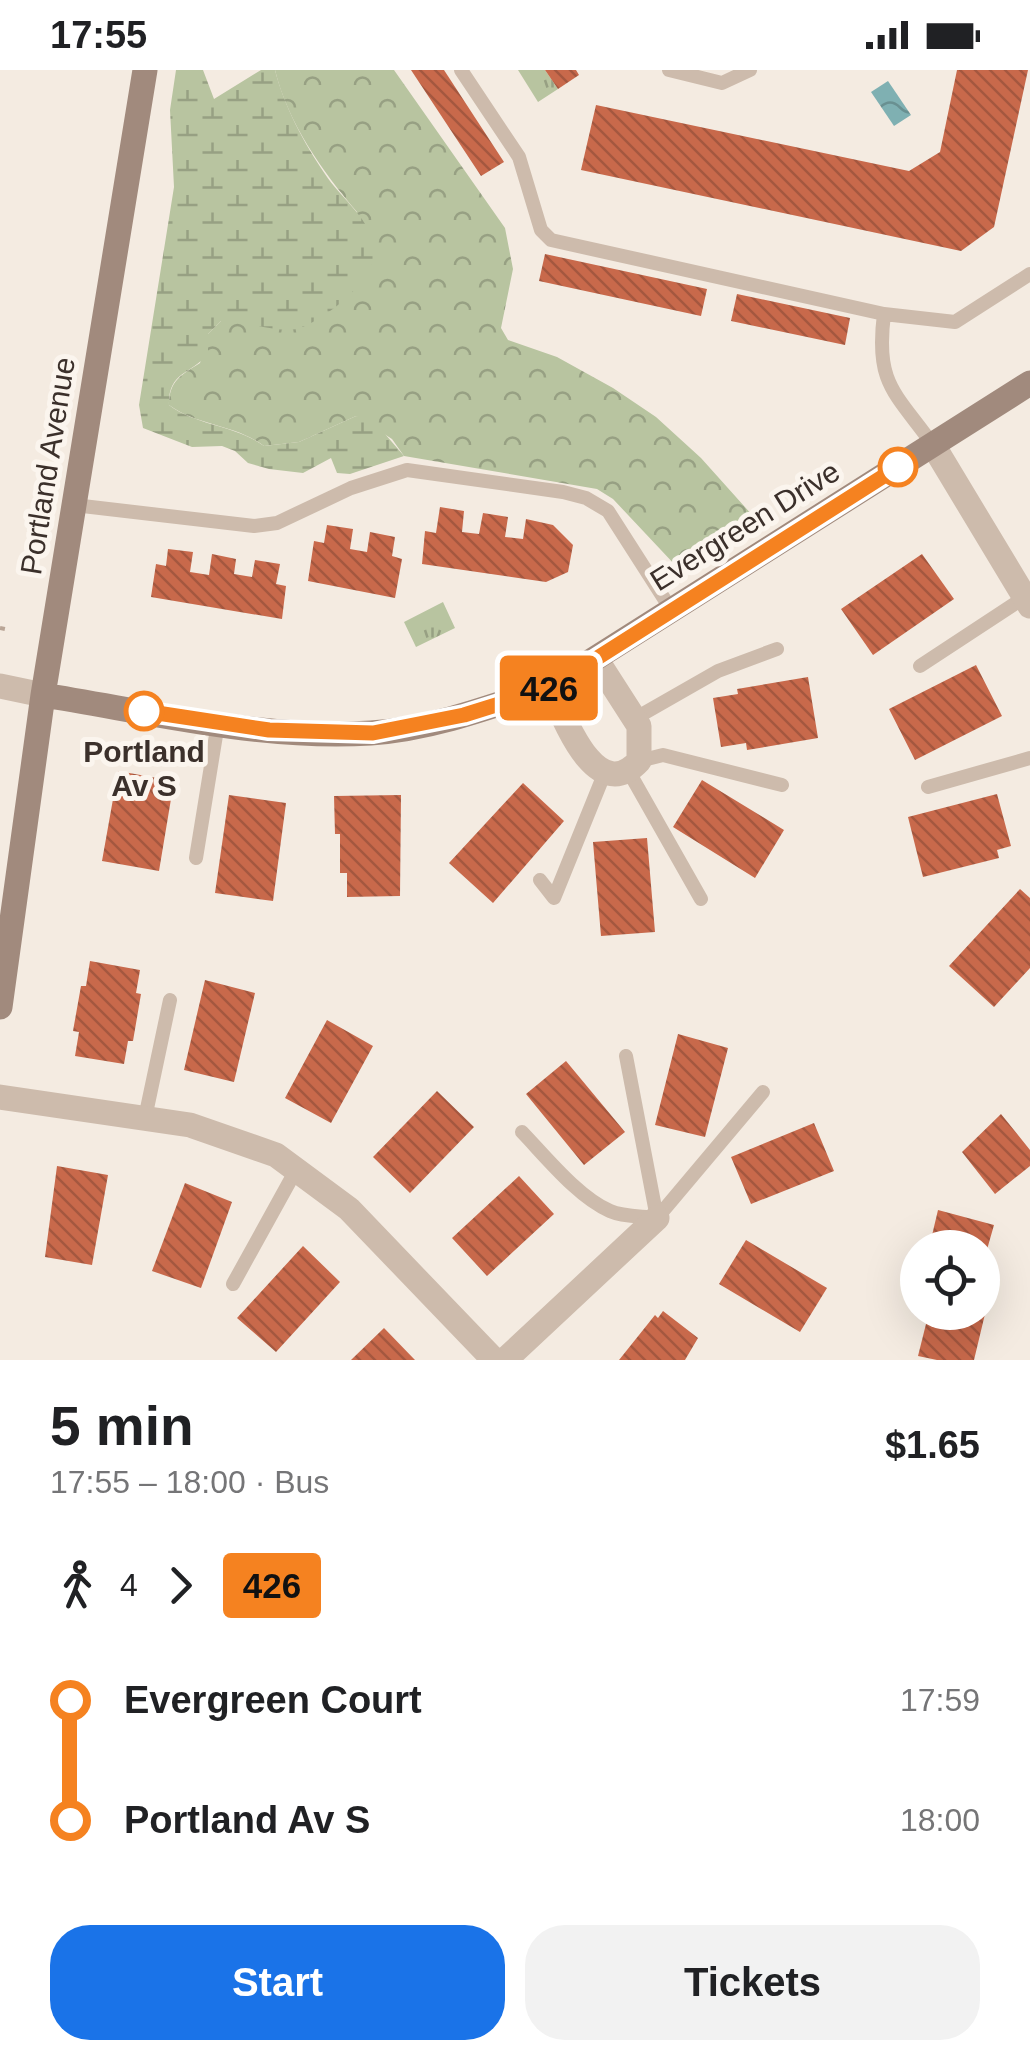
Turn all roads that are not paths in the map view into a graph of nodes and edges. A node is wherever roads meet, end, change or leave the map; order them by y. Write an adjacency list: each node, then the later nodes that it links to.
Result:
1 (145, 70): 9 (street, Portland Avenue)
2 (462, 70): 6 (lane)
3 (670, 70): 4 (lane)
4 (750, 70)
5 (1030, 274): 6 (lane)
6 (884, 314): 8 (lane)
7 (1030, 383): 8 (street, Evergreen Drive)
8 (933, 445): 10 (street); 11 (street, Evergreen Drive)
9 (74, 505): 11 (lane); 17 (street, Portland Avenue)
10 (1028, 601): 14 (lane)
11 (672, 611): 13 (street, Evergreen Drive)
12 (776, 648): 18 (lane)
13 (596, 659): 16 (street, Evergreen Drive); 18 (street)
14 (920, 666)
15 (0, 686): 17 (street)
16 (550, 688): 19 (street, Evergreen Drive); 21 (street)
17 (43, 695): 19 (street, Evergreen Drive); 28 (street, Portland Avenue)
18 (634, 719): 21 (street)
19 (218, 723): 24 (lane)
20 (1030, 758): 23 (lane)
21 (624, 768): 22 (lane); 25 (lane); 26 (lane)
22 (782, 785)
23 (928, 787)
24 (196, 858)
25 (540, 880)
26 (701, 899)
27 (170, 1000): 32 (lane)
28 (0, 1007)
29 (626, 1056): 35 (lane)
30 (763, 1092): 35 (lane)
31 (0, 1097): 32 (street)
32 (145, 1118): 34 (street)
33 (522, 1132): 35 (lane)
34 (296, 1170): 36 (lane); 37 (street)
35 (657, 1218): 38 (street)
36 (233, 1284)
37 (494, 1360)
38 (505, 1360)

